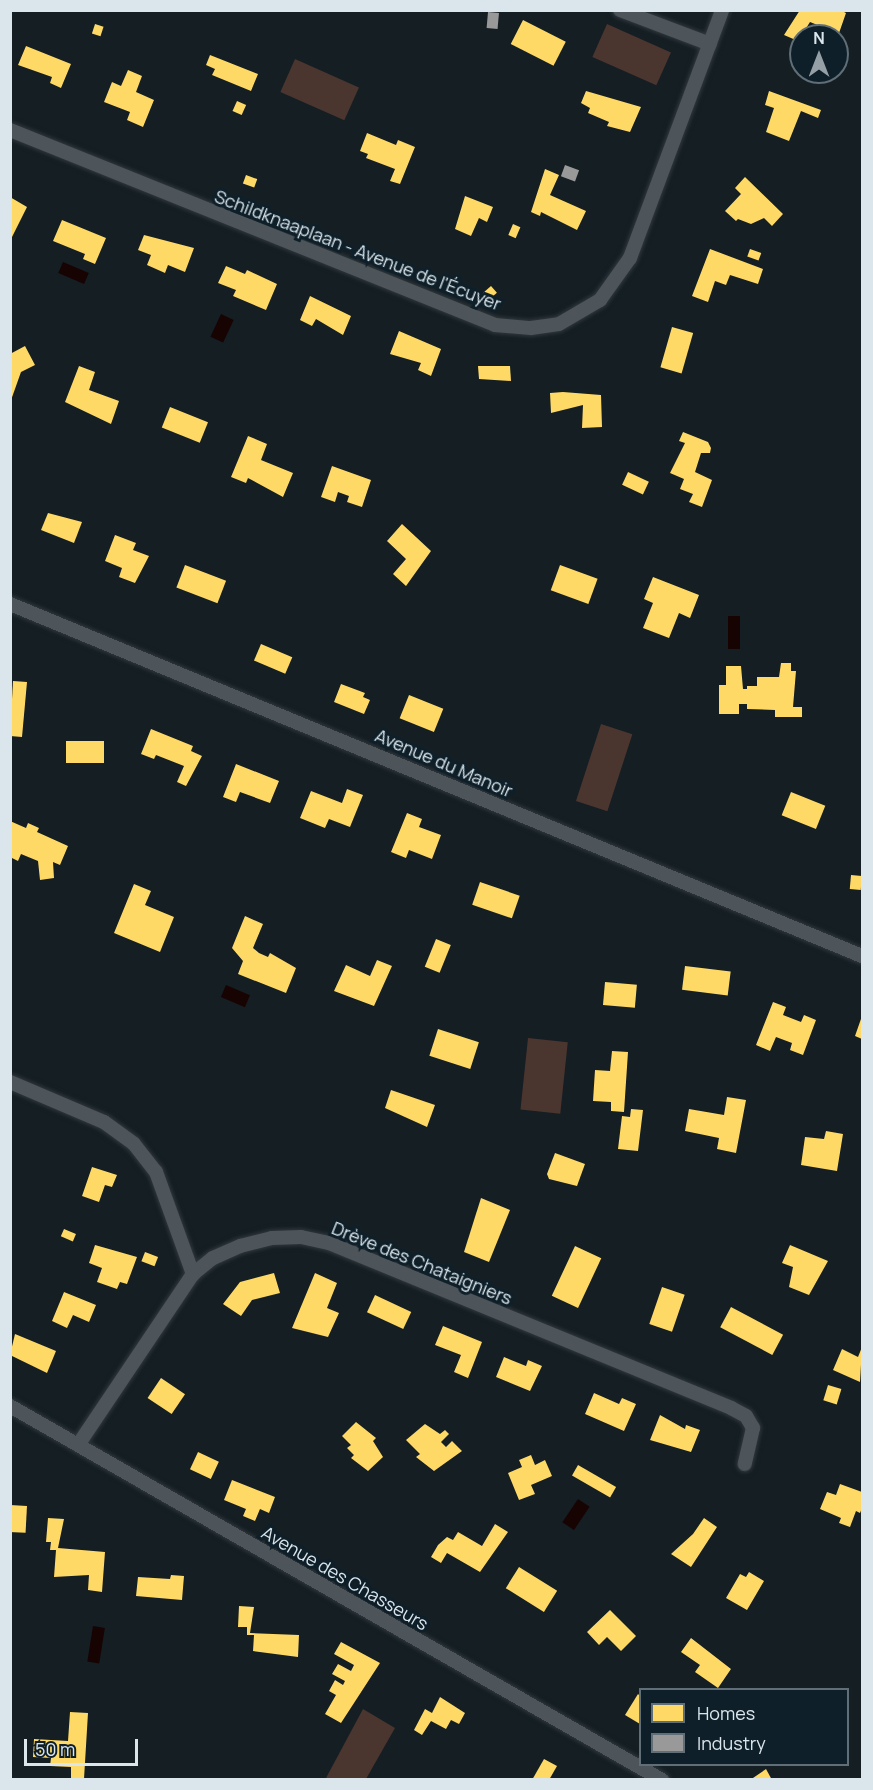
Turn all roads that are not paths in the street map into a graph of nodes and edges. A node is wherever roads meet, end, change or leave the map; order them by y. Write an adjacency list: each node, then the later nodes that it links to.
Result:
1 (620, 10): 3 (street)
2 (722, 10): 3 (street, Schildknaaplaan - Avenue de l'Écuyer)
3 (710, 44): 4 (street, Schildknaaplaan - Avenue de l'Écuyer)
4 (10, 130)
5 (10, 604): 6 (street, Avenue du Manoir)
6 (862, 956)
7 (10, 1082): 8 (street)
8 (193, 1274): 10 (street, Drève des Chataigniers); 11 (street, Drève des Chataigniers)
9 (10, 1407): 10 (street, Avenue des Chasseurs)
10 (78, 1445): 12 (street, Avenue des Chasseurs)
11 (745, 1464)
12 (639, 1766)
13 (639, 1766): 14 (street, Avenue des Chasseurs)
14 (662, 1779)

